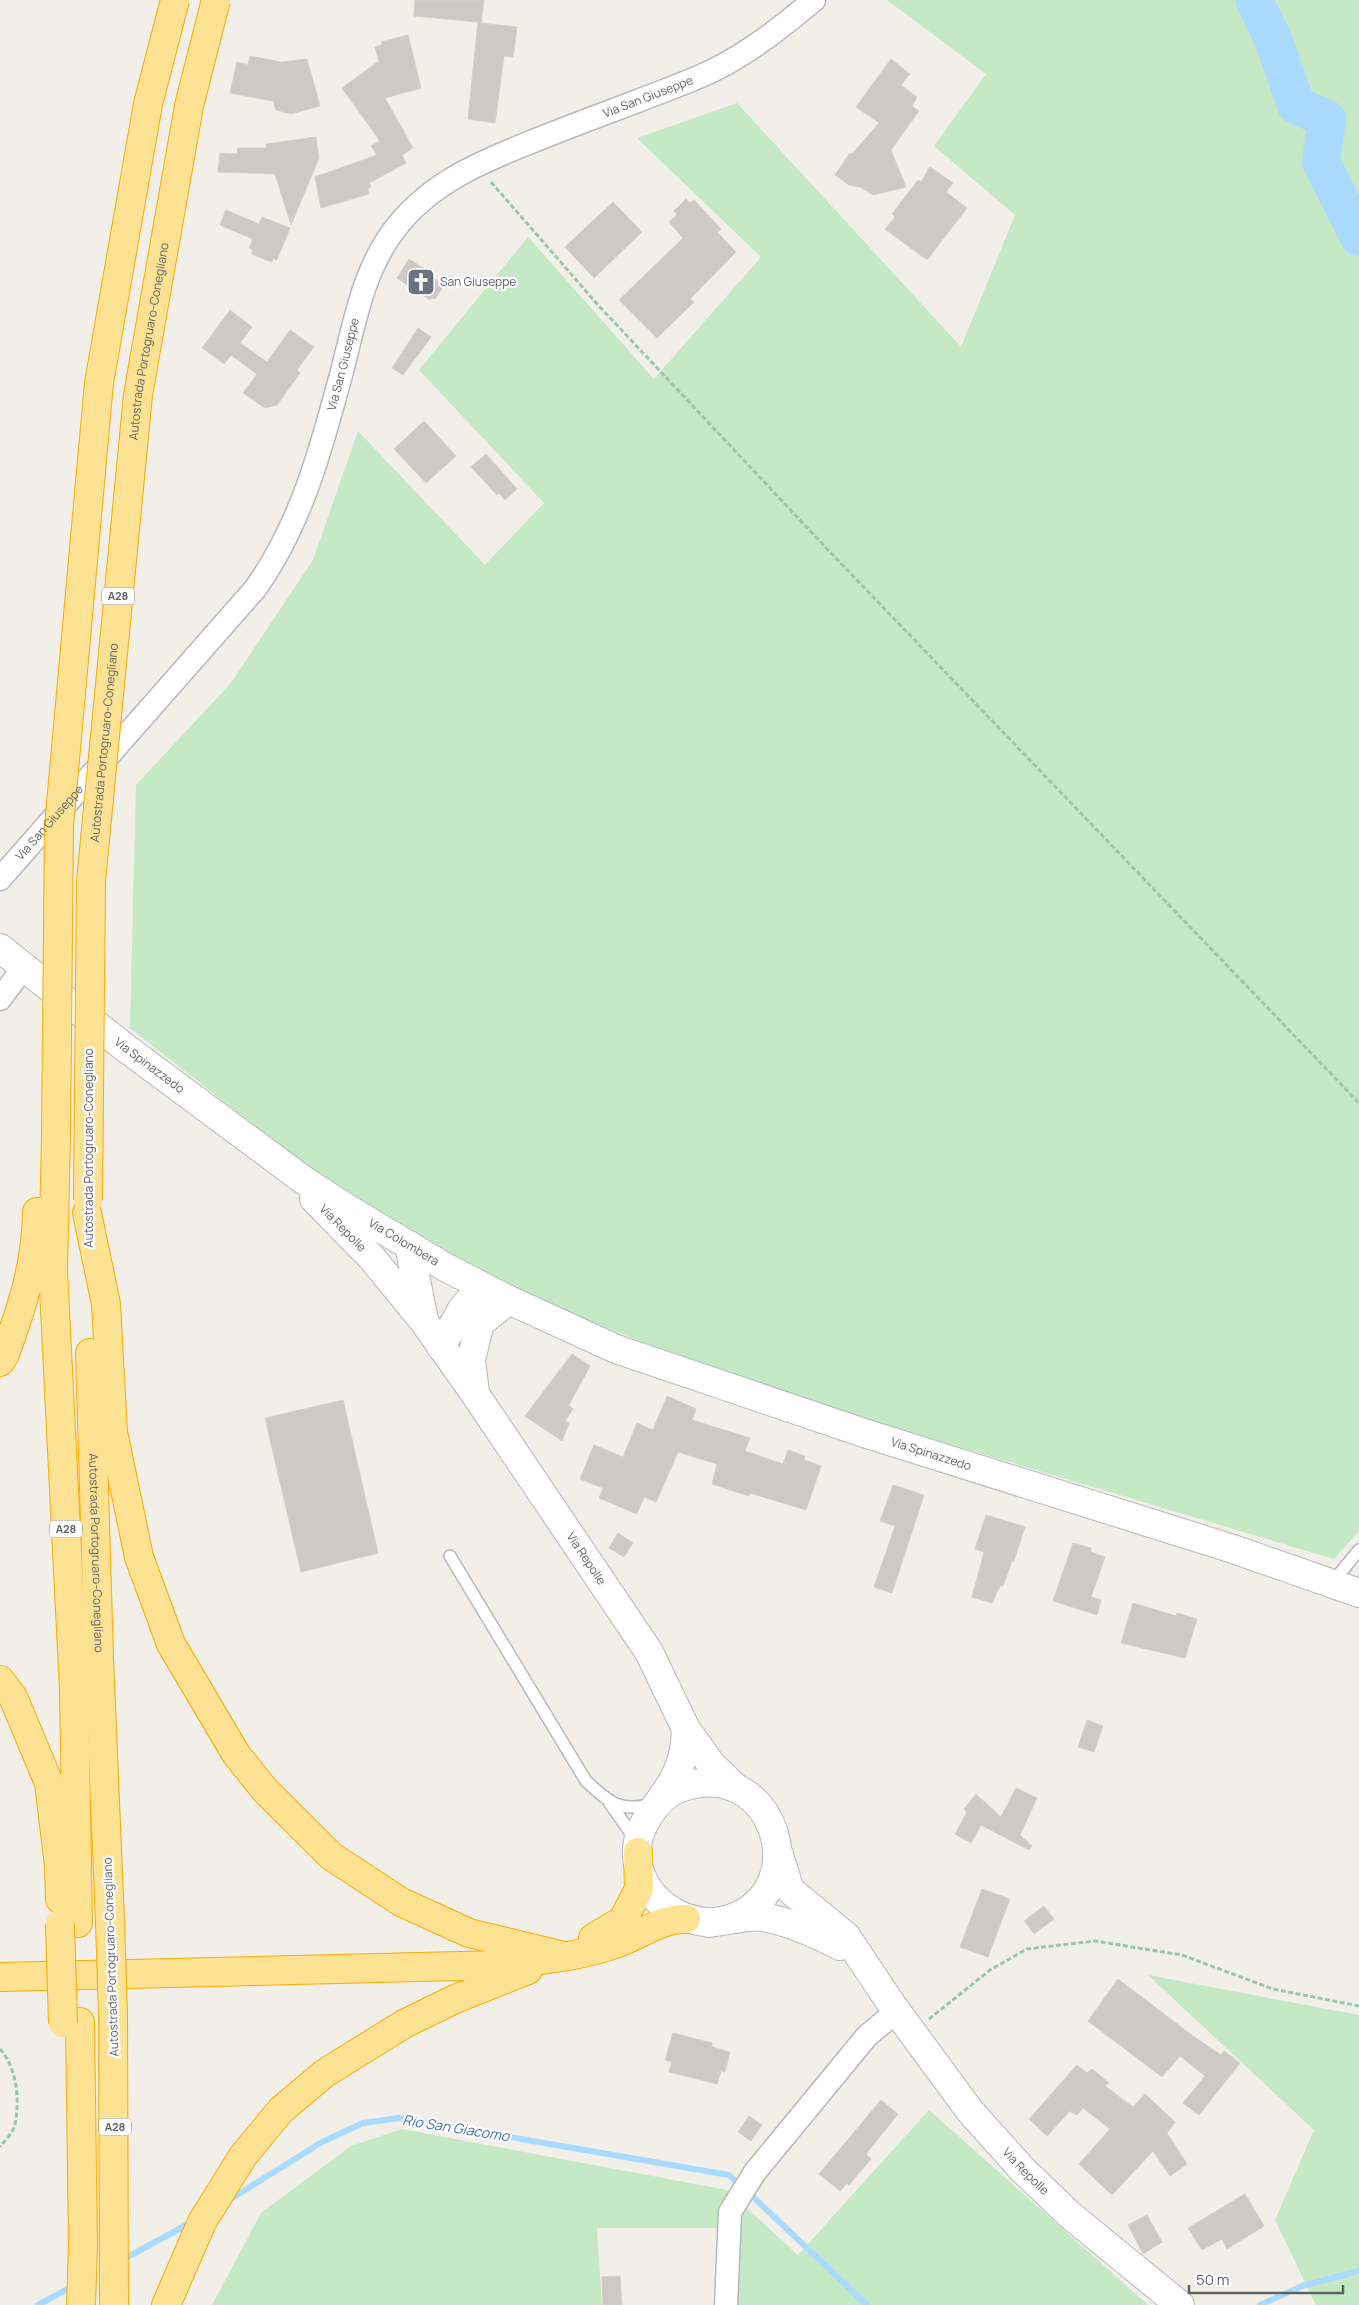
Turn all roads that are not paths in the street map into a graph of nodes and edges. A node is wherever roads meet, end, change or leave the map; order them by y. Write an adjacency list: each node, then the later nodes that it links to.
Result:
1 (175, 0): 8 (highway, bridge)
2 (216, 0): 10 (highway, Autostrada Portogruaro-Conegliano / A28, bridge)
3 (814, 0): 4 (street, Via San Giuseppe)
4 (0, 879)
5 (0, 948): 6 (street, Via Spinazzedo)
6 (24, 967): 7 (street); 9 (street, Via Spinazzedo)
7 (0, 999)
8 (47, 1132): 16 (highway); 30 (highway, A28)
9 (302, 1179): 11 (street, Via Colombera); 14 (street, Via Repolle)
10 (87, 1206): 31 (highway); 35 (highway, Autostrada Portogruaro-Conegliano / A28, bridge)
11 (409, 1245): 12 (street, Via Colombera); 14 (street, Via Repolle)
12 (482, 1287): 13 (street, Via Colombera); 15 (street)
13 (509, 1300): 17 (street, Via Repolle); 20 (street, Via Spinazzedo)
14 (425, 1323): 15 (street, Via Repolle)
15 (441, 1347): 17 (street, Via Repolle)
16 (0, 1362)
17 (476, 1394): 23 (street, Via Repolle)
18 (1359, 1550): 20 (lane)
19 (450, 1556): 25 (lane)
20 (1332, 1583): 21 (street, Via Spinazzedo)
21 (1359, 1593)
22 (0, 1680): 30 (highway)
23 (686, 1729): 24 (street, Via Repolle); 26 (street, Via Repolle)
24 (735, 1787): 26 (street, Via Repolle); 28 (street, Via Repolle)
25 (609, 1802): 26 (lane); 27 (lane)
26 (658, 1802): 27 (street, Via Repolle)
27 (638, 1852): 29 (street, Via Repolle); 31 (highway)
28 (778, 1852): 29 (street, Via Repolle); 32 (street, Via Repolle)
29 (697, 1921): 31 (highway); 32 (street, Via Repolle)
30 (69, 1924): 36 (highway, A28)
31 (564, 1956): 33 (highway); 37 (highway)
32 (861, 1957): 34 (street, Via Repolle)
33 (0, 1977)
34 (897, 2011): 38 (street); 39 (street, Via Repolle)
35 (114, 2300)
36 (81, 2305)
37 (166, 2305)
38 (726, 2305)
39 (1180, 2305)

